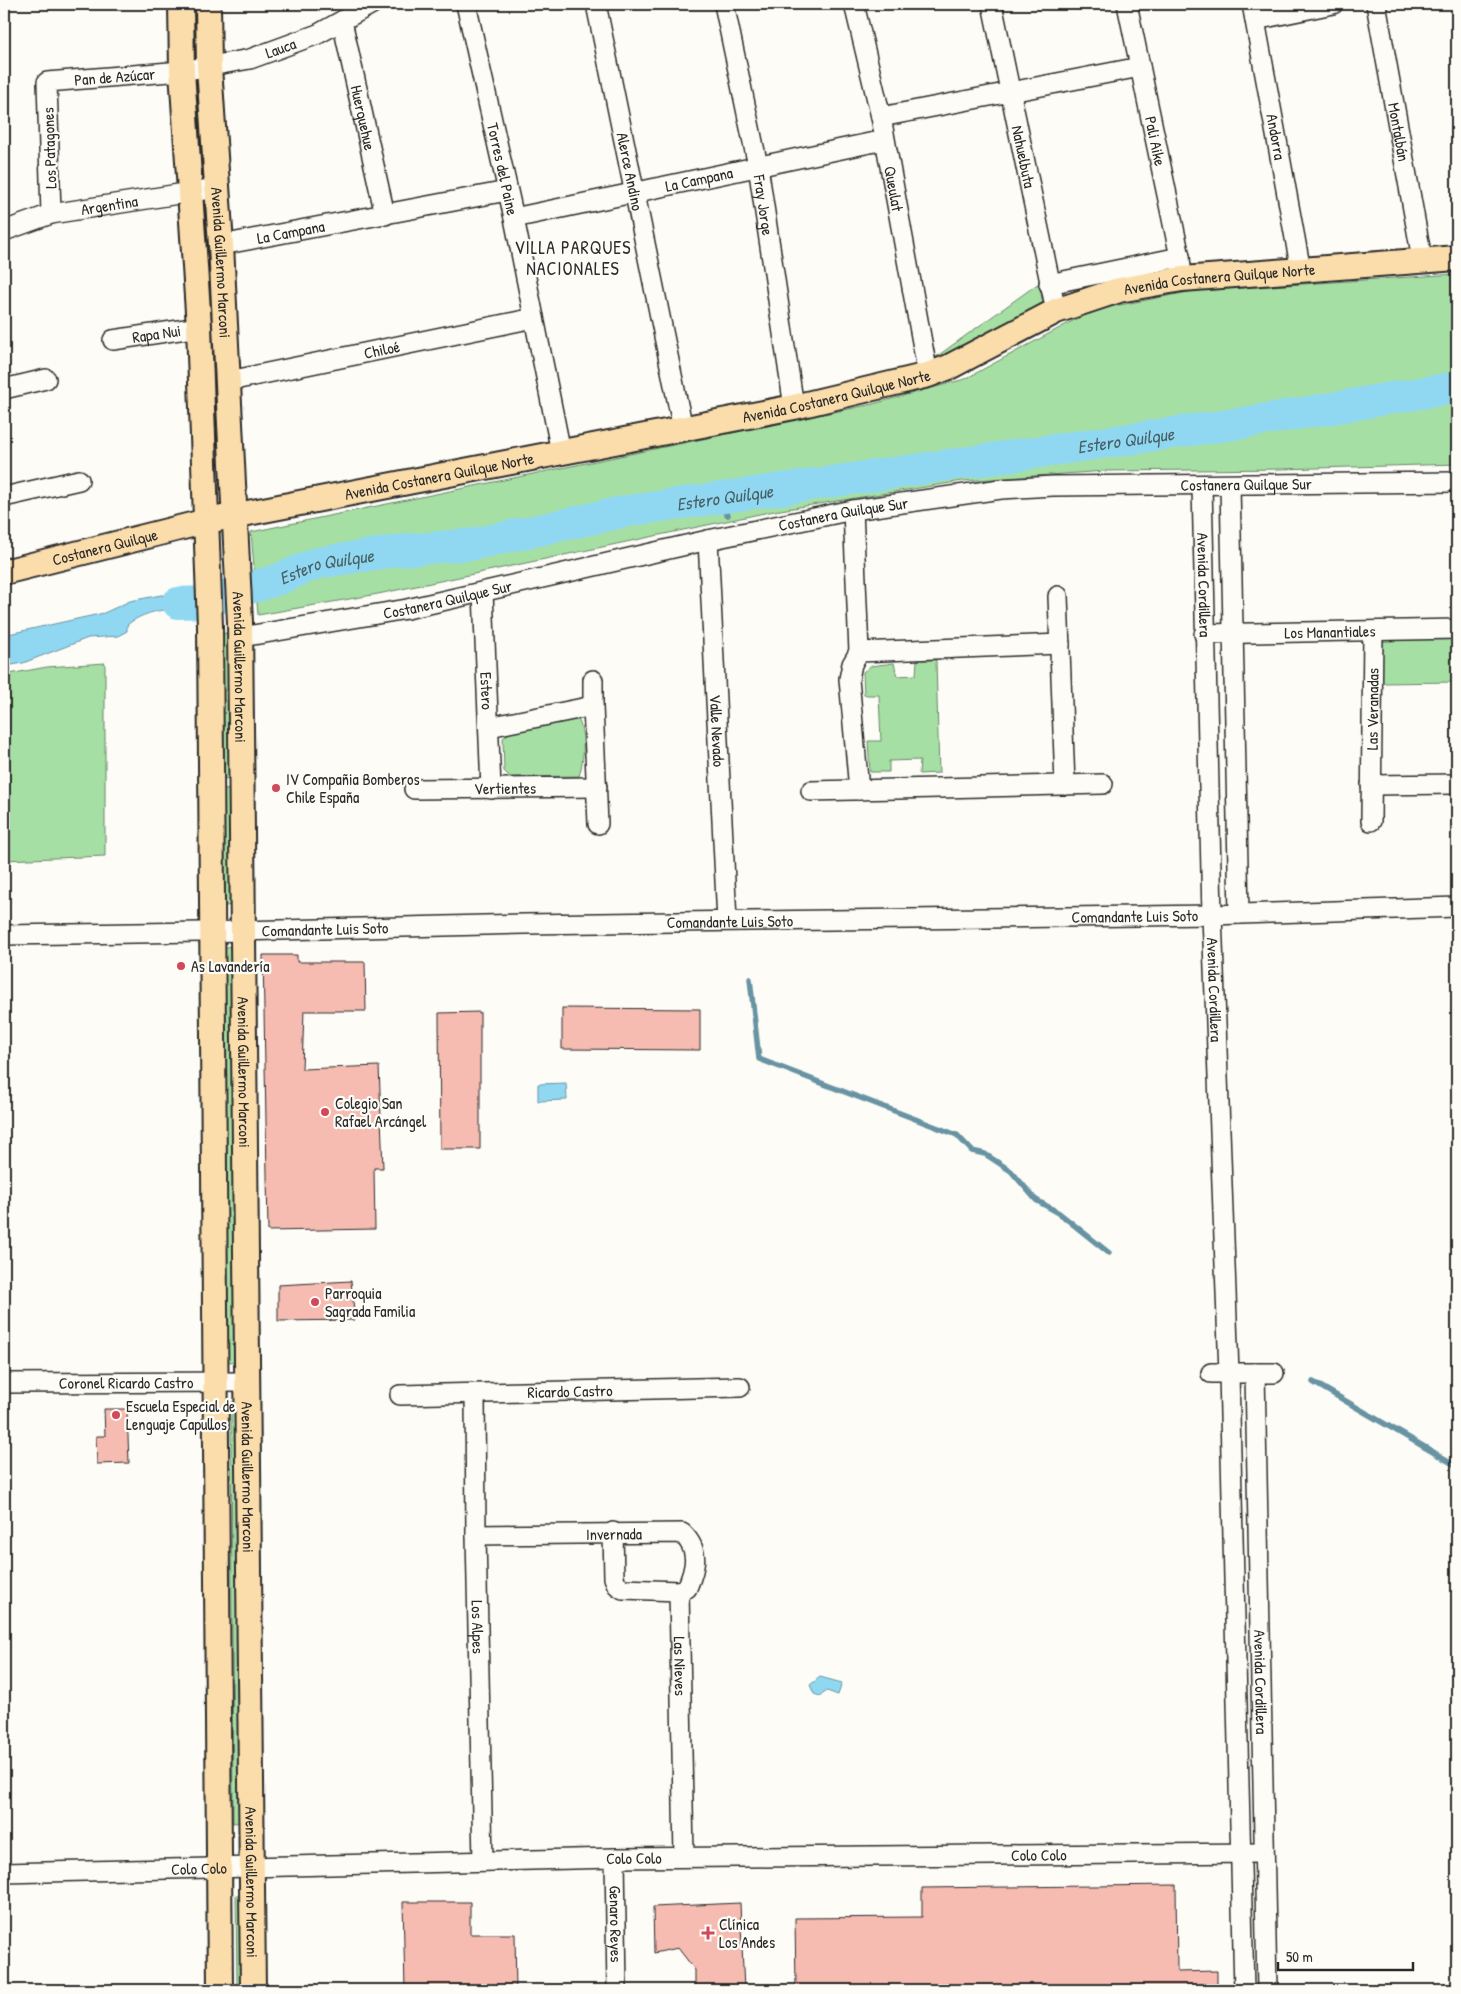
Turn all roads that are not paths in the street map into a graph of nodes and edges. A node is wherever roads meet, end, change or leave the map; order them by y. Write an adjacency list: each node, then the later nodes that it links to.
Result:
1 (181, 4): 16 (main road, Avenida Guillermo Marconi)
2 (208, 4): 14 (main road, Avenida Guillermo Marconi)
3 (372, 4): 13 (street, Lauca)
4 (466, 4): 23 (street, Torres del Paine)
5 (596, 4): 25 (street, Alerce Andino)
6 (724, 4): 21 (street, Fray Jorge)
7 (854, 4): 19 (street, Queulat)
8 (992, 4): 18 (street, Nahuelbuta)
9 (1127, 4): 15 (street, Pali Aike)
10 (1334, 4): 12 (street)
11 (1376, 4): 32 (street, Montalbán)
12 (1254, 12): 34 (street, Andorra)
13 (342, 21): 14 (street, Lauca); 27 (street, Huerquehue)
14 (209, 67): 16 (street, Lauca); 22 (main road, Avenida Guillermo Marconi)
15 (1140, 67): 18 (street); 33 (street, Pali Aike)
16 (182, 71): 17 (street, Pan de Azúcar); 24 (main road, Avenida Guillermo Marconi)
17 (47, 82): 26 (street, Los Patagones)
18 (1009, 92): 19 (street); 35 (street, Nahuelbuta)
19 (881, 117): 20 (street, Queulat)
20 (884, 140): 21 (street, La Campana); 40 (street, Queulat)
21 (758, 166): 25 (street, La Campana); 44 (street, Fray Jorge)
22 (217, 188): 24 (street, Argentina); 30 (main road, Avenida Guillermo Marconi)
23 (507, 191): 27 (street, La Campana); 28 (street, Torres del Paine)
24 (190, 192): 26 (street, Argentina); 38 (main road, Avenida Guillermo Marconi)
25 (634, 192): 28 (street, La Campana); 45 (street, Alerce Andino)
26 (51, 214): 29 (street, Argentina)
27 (384, 215): 30 (street, La Campana)
28 (514, 218): 37 (street, Torres del Paine)
29 (4, 231)
30 (221, 245): 42 (main road, Avenida Guillermo Marconi)
31 (1457, 258): 32 (main road, Avenida Costanera Quilque Norte)
32 (1422, 260): 34 (main road, Avenida Costanera Quilque Norte)
33 (1181, 268): 34 (main road, Avenida Costanera Quilque Norte); 35 (street, Avenida Costanera Quilque Norte); 36 (main road, Avenida Costanera Quilque Norte)
34 (1301, 271)
35 (1049, 284): 36 (street, Nahuelbuta)
36 (1056, 311): 40 (main road, Avenida Costanera Quilque Norte)
37 (534, 318): 42 (street, Chiloé); 46 (street, Torres del Paine)
38 (199, 327): 39 (street, Rapa Nui); 54 (main road, Avenida Guillermo Marconi)
39 (113, 340)
40 (928, 375): 44 (main road, Avenida Costanera Quilque Norte)
41 (46, 379): 43 (street)
42 (229, 381): 53 (main road, Avenida Guillermo Marconi)
43 (4, 389)
44 (794, 407): 45 (main road, Avenida Costanera Quilque Norte)
45 (683, 429): 46 (main road, Avenida Costanera Quilque Norte)
46 (561, 452): 53 (main road, Avenida Costanera Quilque Norte)
47 (78, 480): 51 (street)
48 (1457, 482): 49 (street, Costanera Quilque Sur)
49 (1230, 485): 50 (street, Costanera Quilque Sur); 62 (street, Avenida Cordillera)
50 (1202, 486): 52 (street, Costanera Quilque Sur); 63 (street, Avenida Cordillera)
51 (4, 497)
52 (853, 510): 55 (street, Costanera Quilque Sur); 65 (street)
53 (235, 516): 54 (main road, Avenida Costanera Quilque Norte); 59 (main road, Avenida Guillermo Marconi)
54 (206, 521): 56 (main road, Costanera Quilque); 72 (main road, Avenida Guillermo Marconi)
55 (708, 540): 57 (street, Costanera Quilque Sur); 85 (street, Valle Nevado)
56 (4, 572)
57 (483, 592): 59 (street, Costanera Quilque Sur); 68 (street, Estero)
58 (1058, 596): 64 (street)
59 (240, 629): 69 (main road, Avenida Guillermo Marconi)
60 (1457, 629): 61 (street, Los Manantiales)
61 (1374, 631): 62 (street, Los Manantiales); 74 (street, Las Veranadas)
62 (1233, 633): 63 (street, Los Manantiales); 83 (street, Avenida Cordillera)
63 (1204, 634): 84 (street, Avenida Cordillera)
64 (1060, 644): 65 (street); 73 (street)
65 (859, 652): 78 (street)
66 (593, 680): 67 (street)
67 (593, 706): 68 (street); 75 (street)
68 (489, 727): 77 (street, Estero)
69 (242, 784): 72 (main road); 86 (main road, Avenida Guillermo Marconi)
70 (1103, 784): 73 (street)
71 (1457, 784): 74 (street)
72 (212, 785): 87 (main road, Avenida Guillermo Marconi)
73 (1065, 785): 78 (street)
74 (1371, 785): 80 (street, Las Veranadas)
75 (597, 786): 77 (street, Vertientes); 81 (street)
76 (414, 789): 77 (street, Vertientes)
77 (492, 789)
78 (859, 790): 79 (street)
79 (811, 791)
80 (1371, 821)
81 (598, 824)
82 (1457, 907): 83 (street, Comandante Luis Soto)
83 (1239, 914): 84 (street, Comandante Luis Soto)
84 (1212, 915): 85 (street, Comandante Luis Soto); 90 (street, Avenida Cordillera)
85 (727, 921): 86 (street, Comandante Luis Soto)
86 (244, 931): 87 (street, Comandante Luis Soto); 92 (main road, Avenida Guillermo Marconi)
87 (213, 932): 88 (street, Comandante Luis Soto); 94 (main road, Avenida Guillermo Marconi)
88 (4, 935)
89 (1274, 1372): 91 (street)
90 (1220, 1373): 91 (street); 102 (street, Avenida Cordillera)
91 (1254, 1373): 101 (street, Avenida Cordillera)
92 (248, 1382): 94 (street, Coronel Ricardo Castro); 107 (main road, Avenida Guillermo Marconi)
93 (4, 1383): 94 (street, Coronel Ricardo Castro)
94 (216, 1383): 106 (main road, Avenida Guillermo Marconi)
95 (740, 1387): 96 (street, Ricardo Castro)
96 (475, 1394): 97 (street, Ricardo Castro); 99 (street, Los Alpes)
97 (400, 1395)
98 (613, 1532): 99 (street, Invernada); 100 (street); 100 (street, Invernada)
99 (476, 1535): 105 (street, Los Alpes)
100 (679, 1591): 103 (street, Las Nieves)
101 (1264, 1852): 102 (street, Colo Colo); 113 (street, Avenida Cordillera)
102 (1241, 1853): 103 (street, Colo Colo); 112 (street, Avenida Cordillera)
103 (684, 1857): 104 (street, Colo Colo)
104 (615, 1858): 105 (street, Colo Colo); 111 (street, Genaro Reyes)
105 (483, 1861): 107 (street, Colo Colo)
106 (219, 1867): 107 (street, Colo Colo); 108 (street, Colo Colo); 109 (main road, Avenida Guillermo Marconi)
107 (253, 1867): 110 (main road, Avenida Guillermo Marconi)
108 (4, 1873)
109 (220, 1990)
110 (253, 1990)
111 (617, 1990)
112 (1244, 1990)
113 (1267, 1990)

